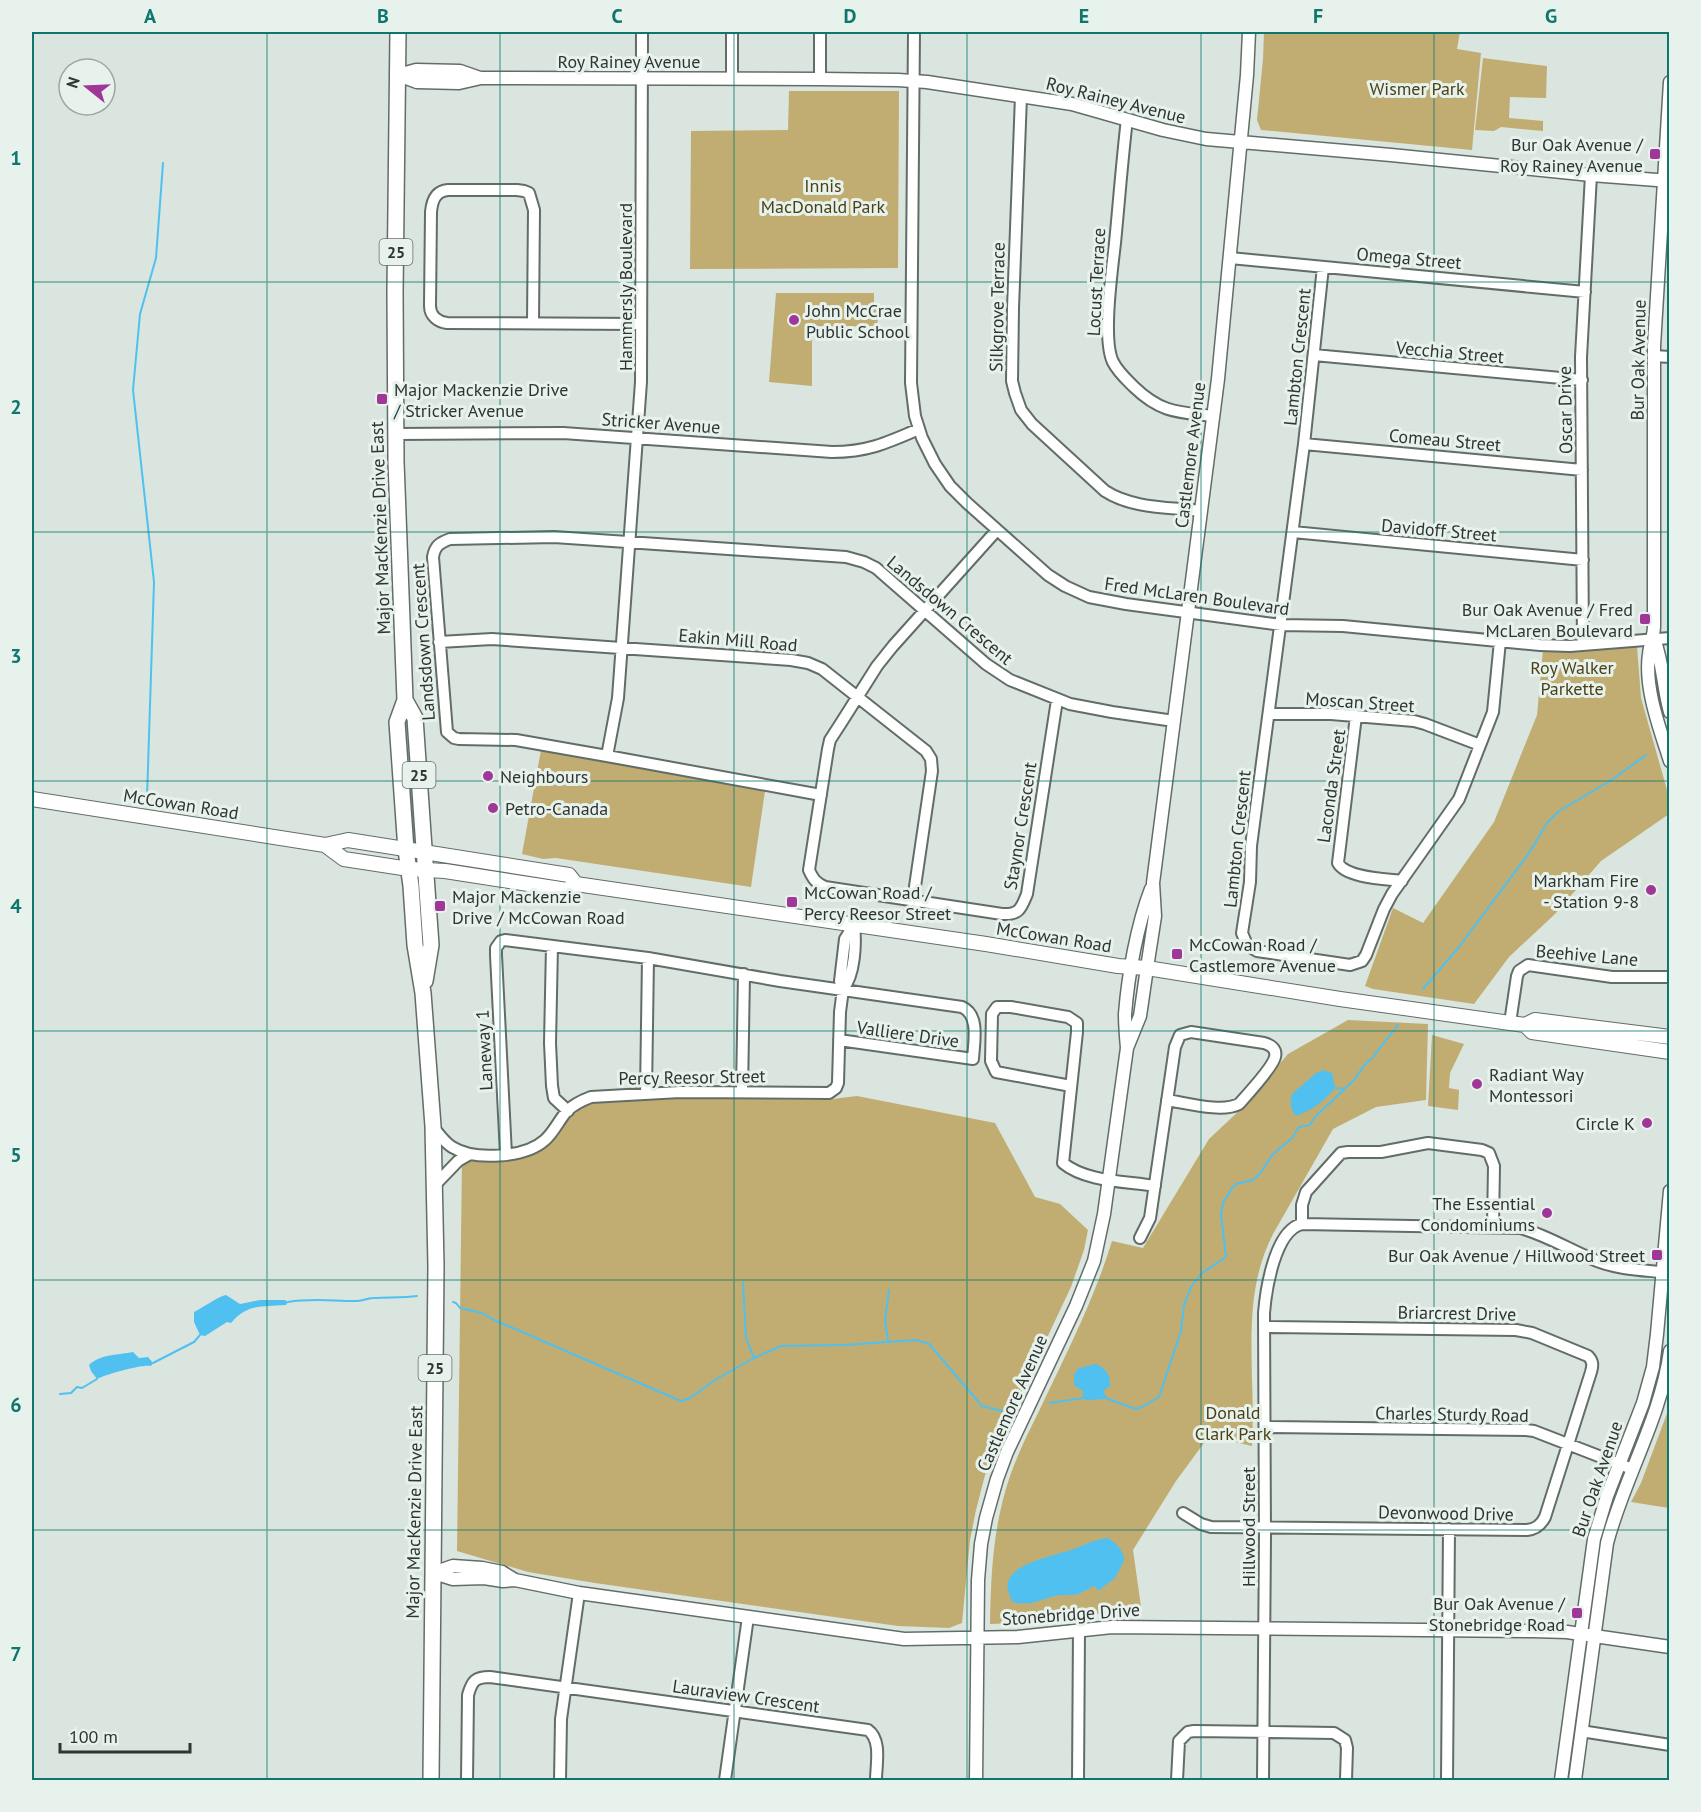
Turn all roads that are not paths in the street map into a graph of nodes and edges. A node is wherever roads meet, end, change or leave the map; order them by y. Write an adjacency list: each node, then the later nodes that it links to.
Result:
1 (398, 32): 7 (main road, Major MacKenzie Drive East / 25)
2 (642, 32): 8 (street, Hammersly Boulevard)
3 (732, 32): 9 (street)
4 (820, 32): 10 (street)
5 (914, 32): 11 (street, Fred McLaren Boulevard)
6 (1249, 32): 15 (street, Castlemore Avenue)
7 (398, 75): 8 (street, Roy Rainey Avenue); 30 (main road, Major MacKenzie Drive East / 25)
8 (642, 79): 9 (street, Roy Rainey Avenue); 23 (street, Hammersly Boulevard)
9 (732, 79): 10 (street, Roy Rainey Avenue)
10 (820, 79): 11 (street, Roy Rainey Avenue)
11 (914, 81): 13 (street, Roy Rainey Avenue); 29 (street, Fred McLaren Boulevard)
12 (1670, 82): 17 (street, Bur Oak Avenue)
13 (1021, 96): 14 (street, Roy Rainey Avenue); 34 (street, Silkgrove Terrace)
14 (1127, 119): 15 (street, Roy Rainey Avenue); 28 (street, Locust Terrace)
15 (1241, 142): 16 (street, Roy Rainey Avenue); 18 (street, Castlemore Avenue)
16 (1591, 175): 17 (street, Roy Rainey Avenue); 21 (street, Oscar Drive)
17 (1667, 181): 20 (street, Bur Oak Avenue)
18 (1230, 258): 19 (street, Omega Street); 28 (street, Castlemore Avenue)
19 (1323, 267): 21 (street, Omega Street); 24 (street, Lambton Crescent)
20 (1664, 272): 25 (street, Bur Oak Avenue)
21 (1585, 292): 27 (street, Oscar Drive)
22 (533, 323): 22 (street); 23 (street)
23 (641, 324): 31 (street, Hammersly Boulevard)
24 (1314, 355): 27 (street, Vecchia Street); 32 (street, Lambton Crescent)
25 (1654, 356): 26 (street); 43 (street, Bur Oak Avenue)
26 (1670, 357)
27 (1582, 380): 33 (street, Oscar Drive)
28 (1214, 416): 34 (street, Castlemore Avenue)
29 (919, 429): 31 (street, Stricker Avenue); 35 (street, Fred McLaren Boulevard)
30 (396, 435): 31 (street, Stricker Avenue); 49 (main road, Major MacKenzie Drive East / 25)
31 (637, 438): 37 (street, Hammersly Boulevard)
32 (1304, 444): 33 (street, Comeau Street); 36 (street, Lambton Crescent)
33 (1582, 470): 38 (street, Oscar Drive)
34 (1201, 511): 40 (street, Castlemore Avenue)
35 (997, 530): 39 (street, Staynor Crescent); 40 (street, Fred McLaren Boulevard)
36 (1293, 532): 38 (street, Davidoff Street); 41 (street, Lambton Crescent)
37 (629, 542): 39 (street, Landsdown Crescent); 45 (street, Landsdown Crescent); 47 (street)
38 (1583, 560): 46 (street, Oscar Drive)
39 (924, 610): 48 (street, Staynor Crescent); 50 (street, Landsdown Crescent)
40 (1188, 613): 41 (street, Fred McLaren Boulevard); 54 (street, Castlemore Avenue)
41 (1281, 625): 44 (street, Fred McLaren Boulevard); 52 (street, Lambton Crescent)
42 (1670, 638): 43 (street, Fred McLaren Boulevard)
43 (1654, 639): 46 (street, Fred McLaren Boulevard); 51 (street, Bur Oak Avenue); 57 (street, Bur Oak Avenue)
44 (1500, 641): 46 (street, Fred McLaren Boulevard); 55 (street, Lambton Crescent)
45 (439, 642): 47 (street, Eakin Mill Road); 56 (street, Landsdown Crescent)
46 (1583, 644)
47 (622, 648): 48 (street, Eakin Mill Road); 56 (street)
48 (857, 697): 58 (street, Staynor Crescent); 68 (street, Eakin Mill Road)
49 (405, 700): 61 (main road, Major MacKenzie Drive East / 25); 62 (main road, Major MacKenzie Drive East / 25)
50 (1057, 700): 54 (street, Landsdown Crescent); 68 (street, Staynor Crescent)
51 (1670, 712)
52 (1269, 714): 53 (street, Moscan Street); 65 (street, Lambton Crescent)
53 (1356, 716): 55 (street, Moscan Street); 65 (street, Laconda Street)
54 (1174, 721): 66 (street, Castlemore Avenue)
55 (1480, 745): 65 (street, Lambton Crescent)
56 (607, 756): 58 (street, Landsdown Crescent)
57 (1670, 761)
58 (822, 795): 68 (street, Staynor Crescent)
59 (32, 799): 60 (main road, McCowan Road)
60 (325, 845): 61 (main road, McCowan Road); 63 (main road, McCowan Road)
61 (406, 850): 62 (main road, McCowan Road); 63 (main road, Major MacKenzie Drive East / 25)
62 (425, 852): 64 (main road, Major MacKenzie Drive East / 25); 67 (main road, McCowan Road)
63 (409, 868): 64 (main road, McCowan Road); 77 (main road, Major MacKenzie Drive East / 25)
64 (425, 870): 67 (main road, McCowan Road); 77 (main road, Major MacKenzie Drive East / 25)
65 (1402, 881)
66 (1153, 882): 72 (street, Castlemore Avenue); 73 (street, Castlemore Avenue)
67 (576, 884): 69 (main road, McCowan Road)
68 (912, 900)
69 (854, 925): 72 (main road, McCowan Road); 76 (street, Percy Reesor Street)
70 (552, 946): 71 (street); 88 (street); 91 (street, Laneway 1)
71 (648, 958): 74 (street); 86 (street)
72 (1132, 967): 73 (main road, McCowan Road); 82 (street, Castlemore Avenue)
73 (1148, 968): 78 (main road, McCowan Road); 82 (street, Castlemore Avenue)
74 (744, 974): 76 (street); 85 (street)
75 (1670, 977): 78 (street, Beehive Lane)
76 (843, 989): 81 (street, Percy Reesor Street); 81 (street, Valliere Drive)
77 (423, 993): 89 (main road, Major MacKenzie Drive East / 25)
78 (1510, 1023): 79 (main road, McCowan Road)
79 (1525, 1025): 80 (main road, McCowan Road); 83 (main road, McCowan Road)
80 (1670, 1037)
81 (839, 1040): 85 (street, Percy Reesor Street)
82 (1127, 1048): 92 (street, Castlemore Avenue)
83 (1670, 1052)
84 (1071, 1086): 84 (street); 92 (street)
85 (742, 1092): 86 (street, Percy Reesor Street)
86 (646, 1093): 88 (street, Percy Reesor Street)
87 (1167, 1100): 87 (street); 94 (street)
88 (568, 1111): 91 (street, Percy Reesor Street)
89 (433, 1126): 90 (street, Percy Reesor Street); 93 (main road, Major MacKenzie Drive East / 25)
90 (470, 1154): 91 (street, Percy Reesor Street); 93 (street)
91 (506, 1155)
92 (1109, 1179): 94 (street); 117 (street, Castlemore Avenue)
93 (434, 1186): 109 (main road, Major MacKenzie Drive East / 25)
94 (1155, 1186): 98 (street)
95 (1670, 1191): 99 (street, Bur Oak Avenue)
96 (1302, 1224): 97 (street); 97 (street); 100 (street, Hillwood Street)
97 (1492, 1226): 99 (street)
98 (1140, 1238)
99 (1666, 1273): 104 (street, Bur Oak Avenue)
100 (1264, 1327): 102 (street, Hillwood Street); 103 (street, Briarcrest Drive)
101 (1670, 1351): 105 (street, Bur Oak Avenue)
102 (1265, 1427): 103 (street, Charles Sturdy Road); 107 (street, Hillwood Street)
103 (1568, 1444): 104 (street, Charles Sturdy Road); 108 (street, Devonwood Drive)
104 (1620, 1464): 105 (street, Charles Sturdy Road); 115 (street, Bur Oak Avenue)
105 (1632, 1469): 116 (street, Bur Oak Avenue)
106 (1183, 1513): 107 (street, Devonwood Drive)
107 (1265, 1527): 108 (street, Devonwood Drive); 112 (street, Hillwood Street)
108 (1449, 1529): 114 (street)
109 (433, 1573): 110 (street, Stonebridge Drive); 124 (main road, Major MacKenzie Drive East / 25)
110 (579, 1593): 111 (street, Stonebridge Drive); 119 (street)
111 (748, 1617): 117 (street, Stonebridge Drive); 120 (street)
112 (1264, 1628): 113 (street, Stonebridge Drive); 114 (street, Stonebridge Drive); 122 (street, Hillwood Street)
113 (1079, 1629): 117 (street, Stonebridge Drive); 130 (street)
114 (1449, 1630): 115 (street, Stonebridge Drive); 134 (street)
115 (1580, 1634): 116 (street, Stonebridge Drive); 135 (street, Bur Oak Avenue)
116 (1594, 1636): 118 (street, Stonebridge Drive); 121 (street, Bur Oak Avenue)
117 (977, 1637): 129 (street, Castlemore Avenue)
118 (1670, 1647)
119 (565, 1688): 120 (street, Lauraview Crescent); 125 (street, Lauraview Crescent); 126 (street)
120 (734, 1711): 127 (street); 128 (street, Lauraview Crescent)
121 (1581, 1731): 123 (street); 136 (street, Bur Oak Avenue)
122 (1263, 1732): 131 (street); 132 (street, Hillwood Street); 133 (street)
123 (1670, 1745)
124 (431, 1780)
125 (467, 1780)
126 (560, 1780)
127 (725, 1780)
128 (876, 1780)
129 (976, 1780)
130 (1078, 1780)
131 (1177, 1780)
132 (1263, 1780)
133 (1346, 1780)
134 (1447, 1780)
135 (1561, 1780)
136 (1575, 1780)

